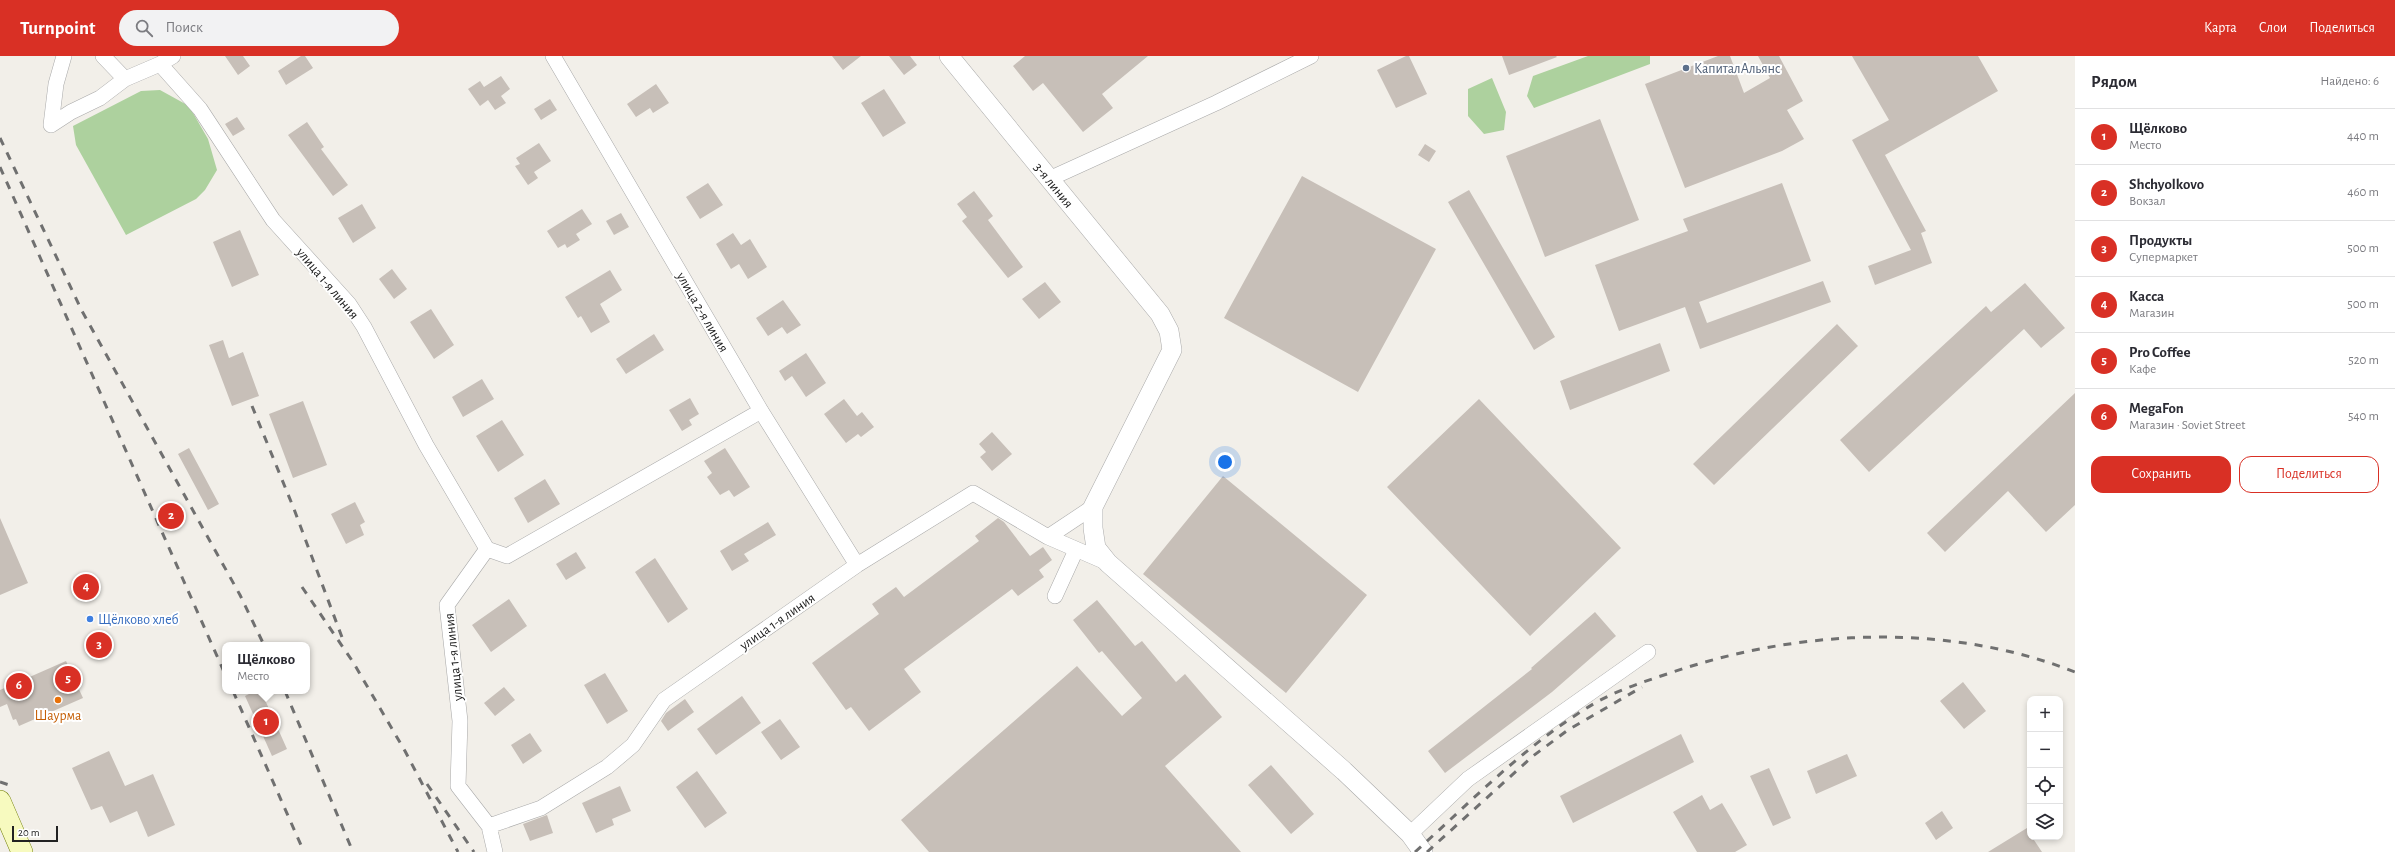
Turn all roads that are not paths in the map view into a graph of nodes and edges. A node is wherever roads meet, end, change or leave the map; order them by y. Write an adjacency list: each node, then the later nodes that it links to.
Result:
1 (64, 56): 7 (street)
2 (103, 56): 7 (street)
3 (553, 56): 9 (street, улица 2-я линия)
4 (948, 56): 8 (street, 3-я линия)
5 (1311, 56): 8 (street)
6 (166, 60): 7 (street); 12 (street, улица 1-я линия)
7 (125, 79)
8 (1049, 179): 10 (street, 3-я линия)
9 (761, 411): 12 (street); 15 (street, улица 2-я линия)
10 (1094, 507): 11 (street); 14 (street)
11 (1048, 537): 13 (street); 15 (street, улица 1-я линия)
12 (488, 550): 19 (street, улица 1-я линия)
13 (1076, 550): 14 (street); 16 (street)
14 (1108, 564): 20 (street)
15 (857, 565): 19 (street, улица 1-я линия)
16 (1055, 596)
17 (1648, 652): 20 (street)
18 (0, 801): 21 (main road)
19 (489, 826): 22 (street)
20 (1410, 834): 23 (street)
21 (22, 852)
22 (495, 852)
23 (1423, 852)

